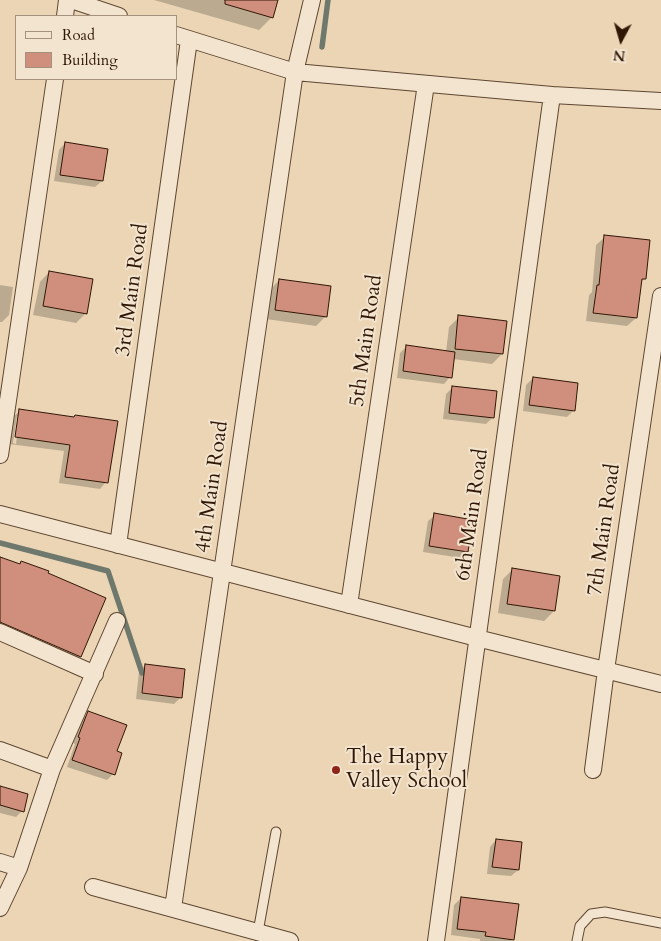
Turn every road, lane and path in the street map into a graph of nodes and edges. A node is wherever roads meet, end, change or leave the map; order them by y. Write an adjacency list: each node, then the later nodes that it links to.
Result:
1 (67, 0): 4 (street)
2 (71, 0): 5 (street)
3 (312, 0): 7 (street, 4th Main Road)
4 (65, 15)
5 (117, 15)
6 (183, 38): 7 (street); 8 (street, 3rd Main Road)
7 (294, 72): 11 (street); 18 (street, 4th Main Road)
8 (178, 77)
9 (56, 80): 15 (street)
10 (178, 80): 17 (street, 3rd Main Road)
11 (426, 84): 12 (street); 19 (street, 5th Main Road)
12 (552, 95): 13 (street); 22 (street, 6th Main Road)
13 (661, 100)
14 (661, 296): 23 (street, 7th Main Road)
15 (0, 455)
16 (0, 514): 17 (street)
17 (118, 545): 18 (street)
18 (222, 572): 19 (street); 34 (street, 4th Main Road)
19 (349, 605): 22 (street)
20 (118, 621): 24 (street)
21 (0, 632): 24 (street)
22 (477, 638): 23 (street); 38 (street, 6th Main Road)
23 (606, 670): 25 (street); 28 (street, 7th Main Road)
24 (95, 674): 27 (street)
25 (661, 684)
26 (0, 750): 27 (street)
27 (52, 769): 31 (street)
28 (593, 770)
29 (276, 832): 36 (lane)
30 (0, 862): 31 (street)
31 (19, 868): 33 (street)
32 (93, 886): 34 (street)
33 (0, 908)
34 (174, 908): 36 (street)
35 (661, 923): 39 (lane)
36 (258, 932): 37 (street)
37 (290, 941)
38 (436, 941)
39 (577, 941)

